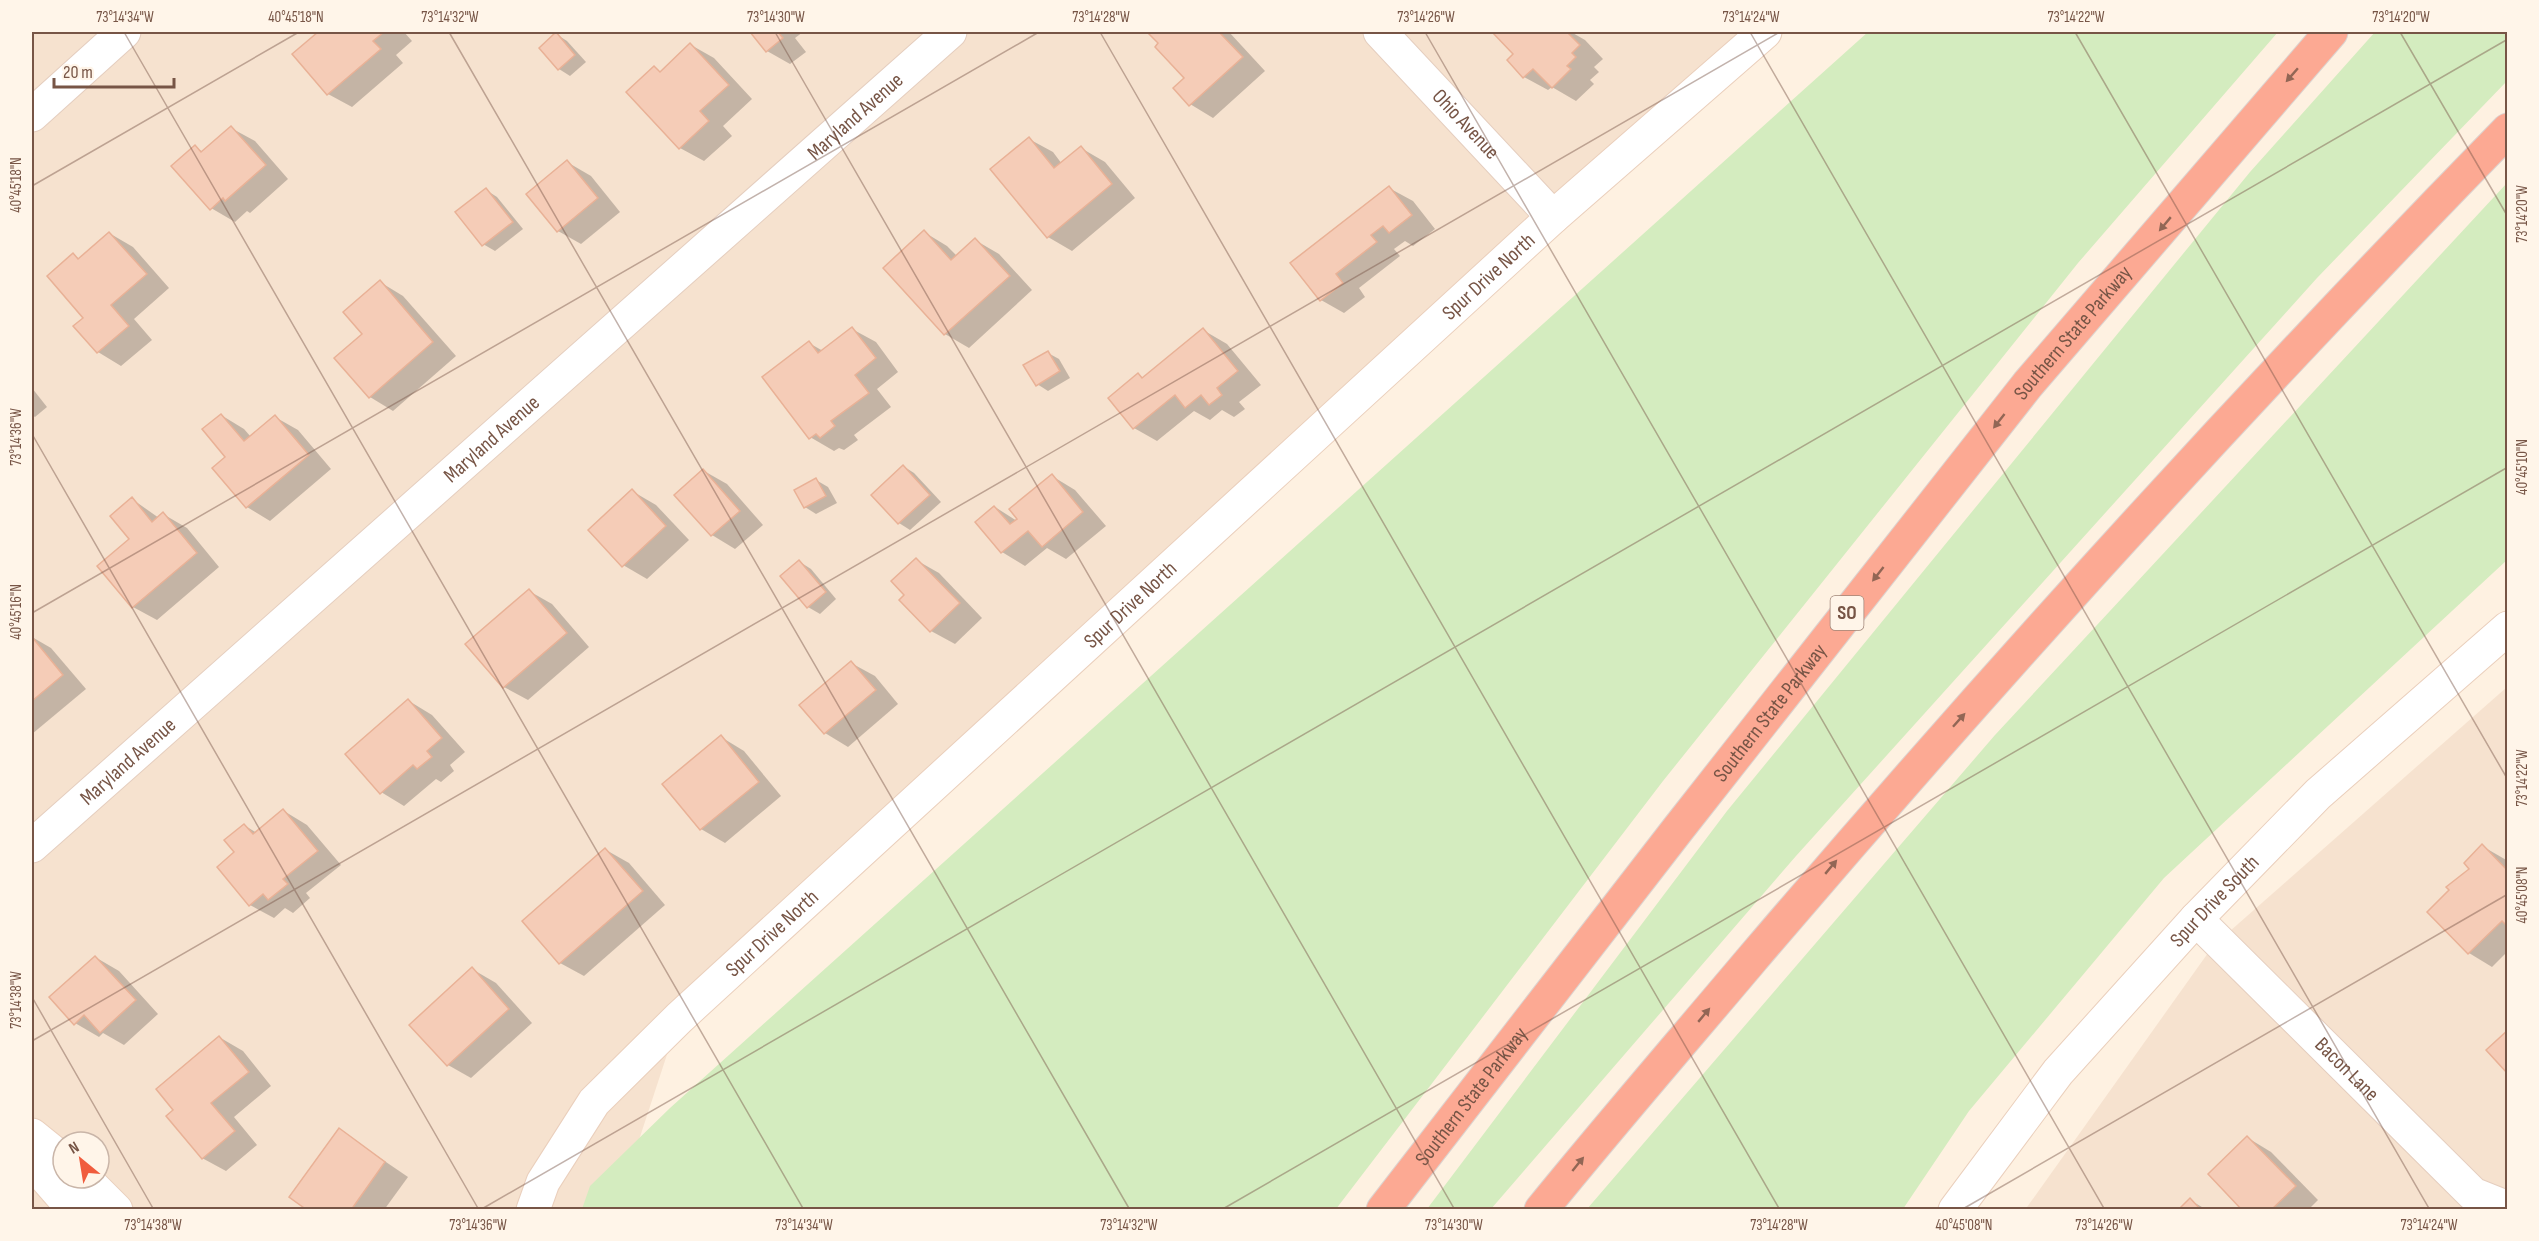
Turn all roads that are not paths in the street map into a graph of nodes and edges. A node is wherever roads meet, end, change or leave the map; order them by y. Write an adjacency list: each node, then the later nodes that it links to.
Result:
1 (124, 32): 6 (street)
2 (950, 32): 10 (street, Maryland Avenue)
3 (1380, 32): 8 (street, Ohio Avenue)
4 (1765, 32): 8 (street, Spur Drive North)
5 (2331, 32): 20 (highway, Southern State Parkway / SO, one-way to 20)
6 (32, 115)
7 (2508, 130): 21 (highway, one-way to 7)
8 (1553, 217): 19 (street, Spur Drive North)
9 (2508, 628): 11 (street, Spur Drive South)
10 (32, 846)
11 (2196, 919): 16 (street, Bacon Lane); 22 (street, Spur Drive South)
12 (32, 1135): 13 (street)
13 (51, 1150)
14 (32, 1161): 17 (street)
15 (96, 1190): 18 (street)
16 (2508, 1208)
17 (74, 1209)
18 (116, 1209)
19 (533, 1209)
20 (1383, 1209)
21 (1541, 1209)
22 (1955, 1209)

